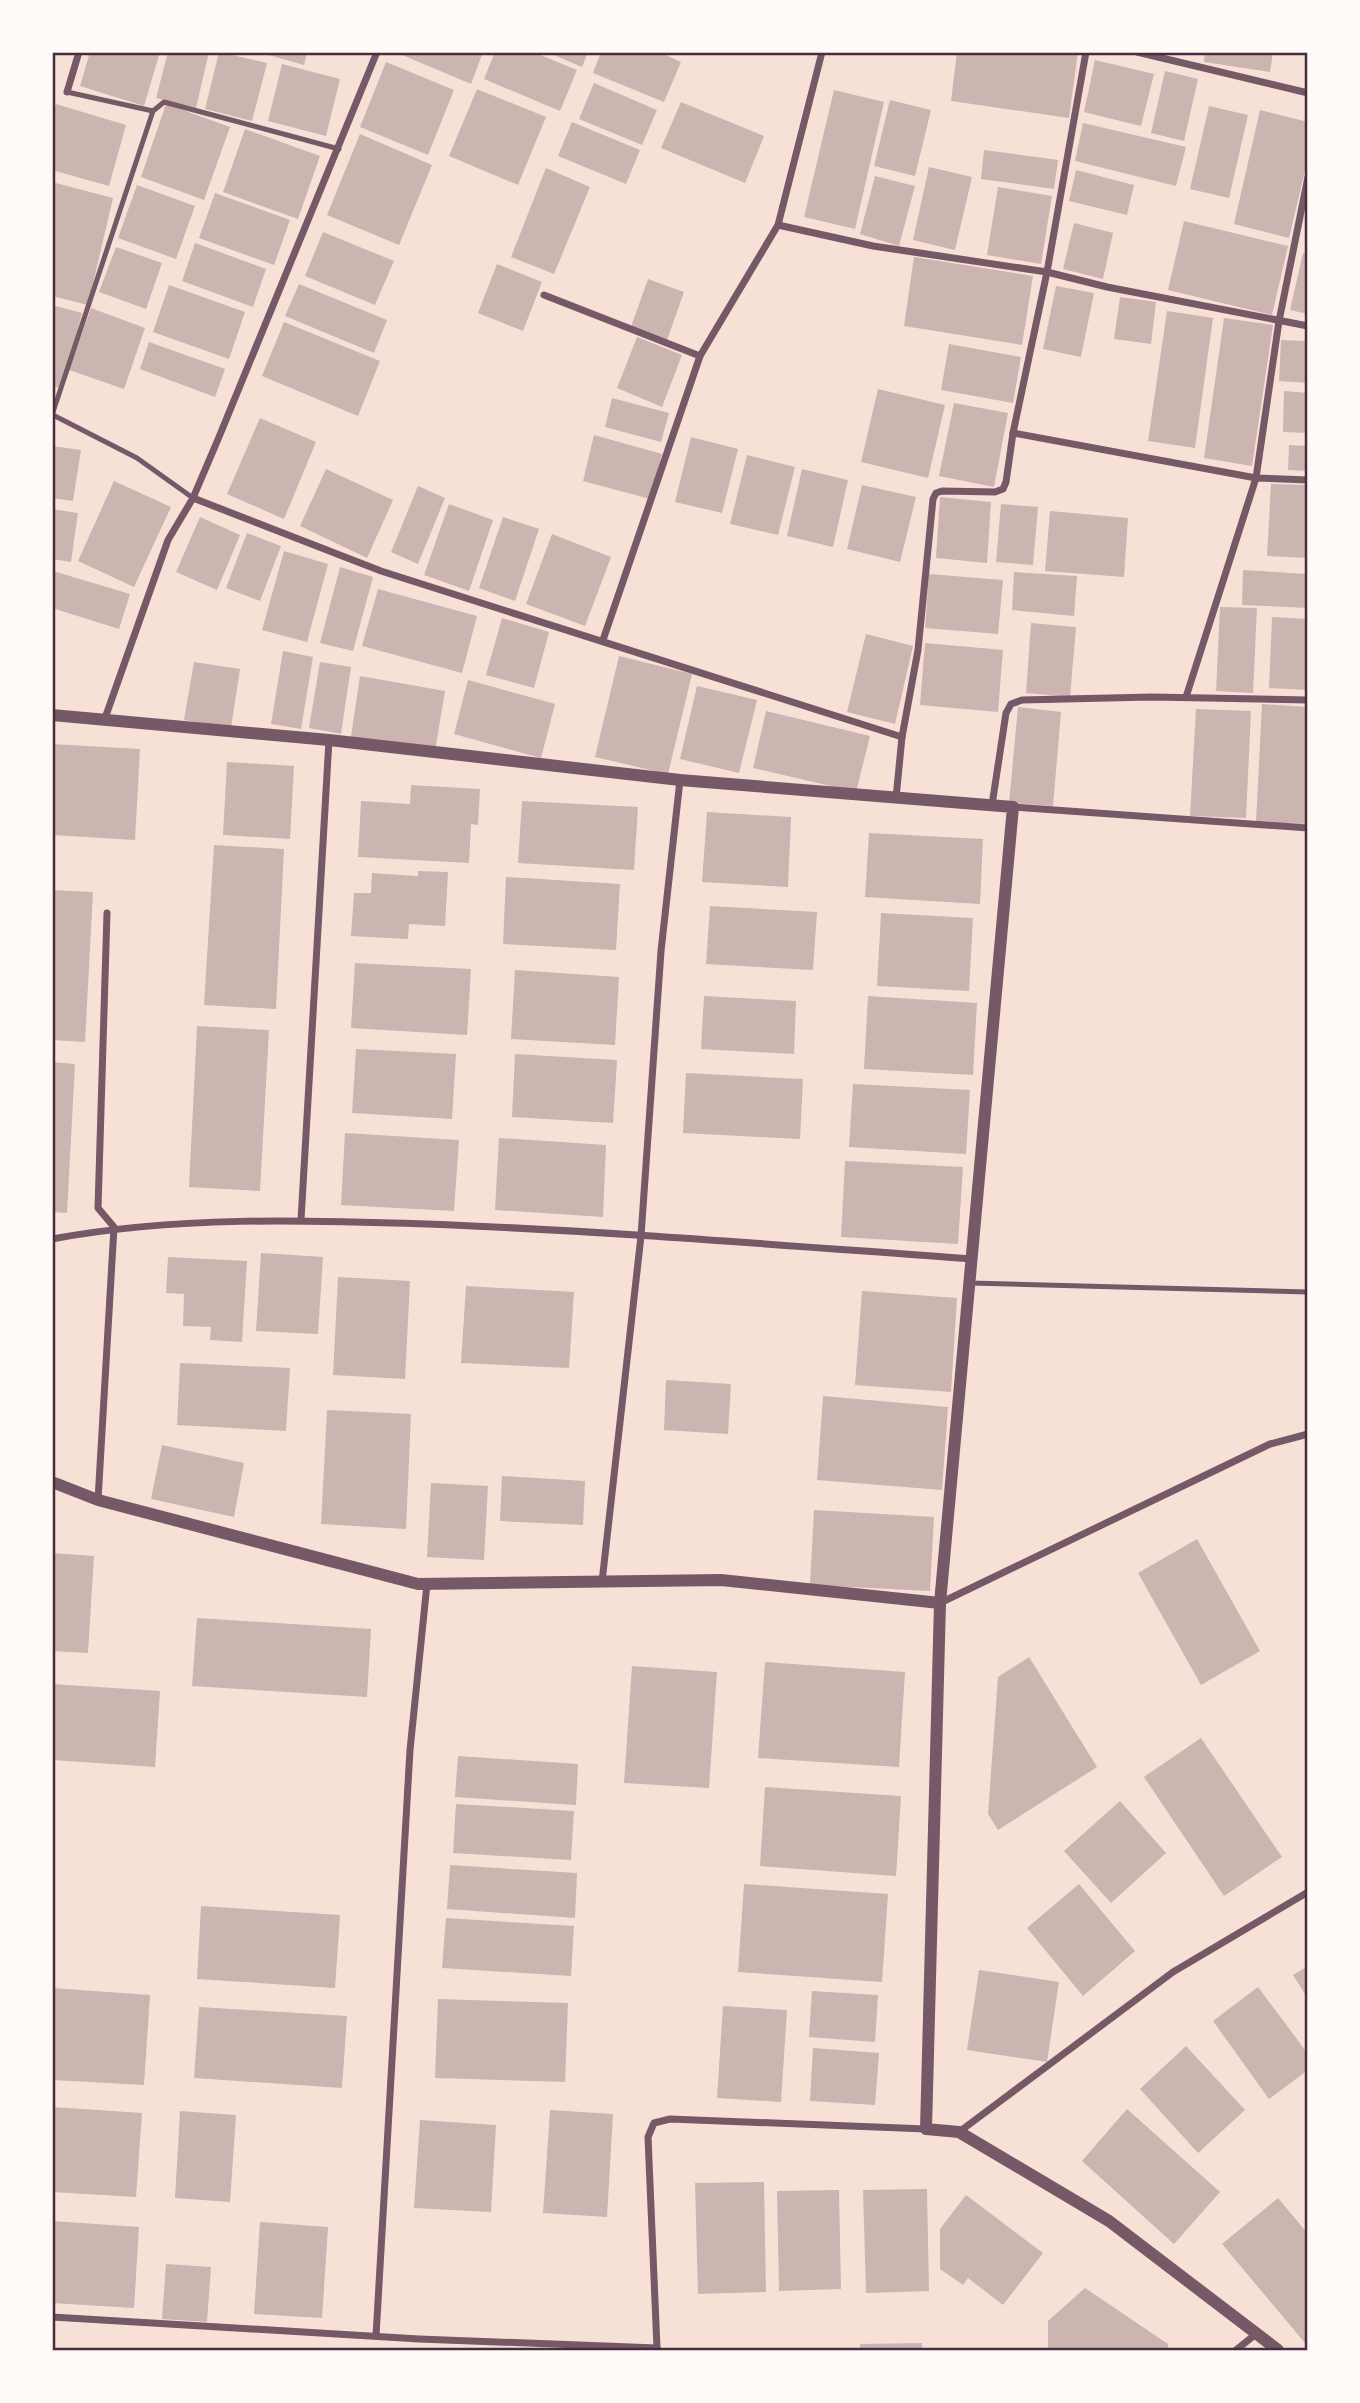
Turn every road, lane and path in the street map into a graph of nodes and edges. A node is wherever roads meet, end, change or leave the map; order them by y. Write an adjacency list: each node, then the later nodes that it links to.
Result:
1 (79, 52): 6 (street)
2 (377, 52): 9 (street)
3 (822, 52): 11 (street)
4 (1086, 52): 12 (street)
5 (1137, 52): 7 (street)
6 (67, 92): 8 (lane)
7 (1307, 93)
8 (153, 111): 9 (lane); 17 (lane)
9 (339, 149): 21 (street)
10 (1307, 177): 14 (street)
11 (778, 225): 12 (street); 16 (street)
12 (1047, 272): 14 (street); 18 (street)
13 (544, 295): 16 (street)
14 (1279, 321): 15 (street); 19 (street)
15 (1307, 326)
16 (700, 356): 22 (street)
17 (53, 415): 21 (lane)
18 (1013, 433): 19 (street); 27 (street)
19 (1256, 478): 20 (street); 23 (street)
20 (1307, 480)
21 (193, 498): 22 (street); 26 (street)
22 (603, 640): 27 (street)
23 (1186, 697): 24 (street); 31 (street)
24 (1307, 700)
25 (52, 715): 26 (street)
26 (104, 721): 28 (street)
27 (902, 737): 30 (street)
28 (329, 740): 29 (street); 35 (street)
29 (680, 780): 30 (street); 37 (street)
30 (896, 799): 31 (street)
31 (992, 805): 32 (street)
32 (1013, 807): 33 (street); 39 (street)
33 (1307, 828)
34 (107, 913): 36 (street)
35 (301, 1220): 36 (street); 37 (street)
36 (114, 1227): 38 (street); 44 (street)
37 (641, 1236): 39 (street); 45 (street)
38 (52, 1239)
39 (972, 1259): 40 (street)
40 (970, 1283): 41 (lane); 47 (street)
41 (1307, 1292)
42 (1307, 1434): 47 (street)
43 (52, 1482): 44 (street)
44 (98, 1500): 46 (street)
45 (602, 1582): 46 (street); 47 (street)
46 (427, 1584): 53 (street)
47 (940, 1603): 49 (street)
48 (1307, 1892): 50 (street)
49 (926, 2129): 50 (street); 54 (street)
50 (959, 2132): 52 (street)
51 (52, 2317): 53 (street)
52 (1256, 2334): 55 (street); 56 (street)
53 (376, 2336): 54 (street)
54 (657, 2349)
55 (1236, 2350)
56 (1278, 2350)

